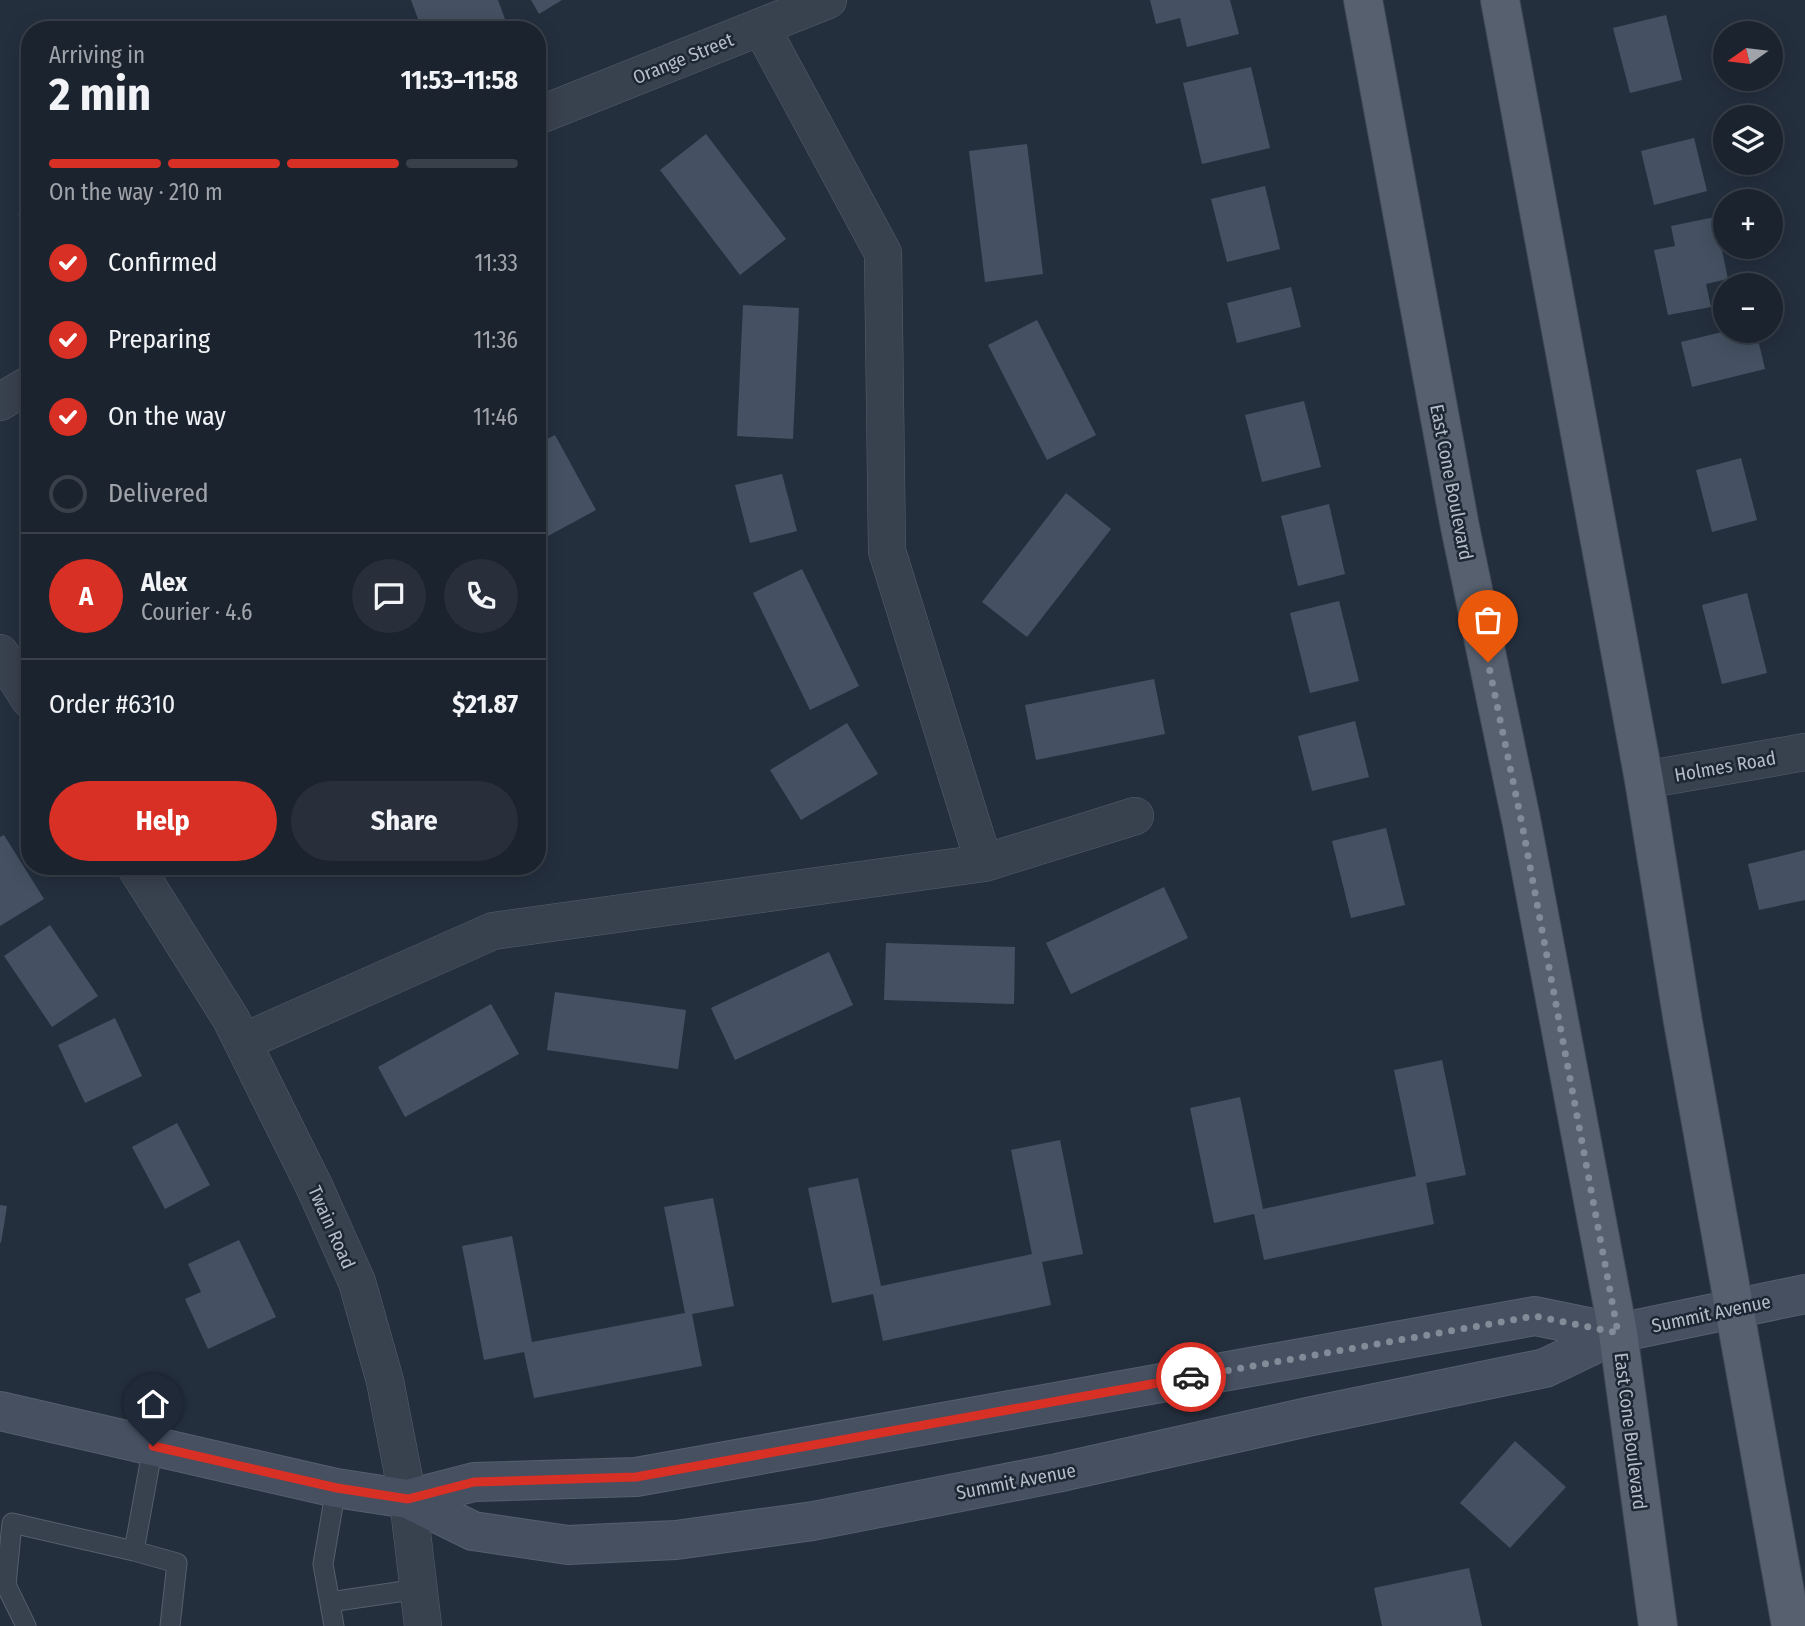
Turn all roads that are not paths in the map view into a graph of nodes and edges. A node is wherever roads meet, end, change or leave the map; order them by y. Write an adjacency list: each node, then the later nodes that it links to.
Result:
1 (828, 0): 4 (street, Orange Street)
2 (1363, 0): 18 (main road, East Cone Boulevard)
3 (1500, 0): 11 (main road)
4 (761, 27): 5 (street, Orange Street); 13 (street)
5 (546, 112)
6 (21, 389): 7 (street)
7 (0, 402)
8 (0, 653): 9 (street)
9 (21, 686)
10 (1805, 752): 11 (street, Holmes Road)
11 (1644, 780): 17 (main road)
12 (1136, 816): 13 (street)
13 (984, 863): 15 (street)
14 (141, 875): 15 (street, Twain Road)
15 (243, 1042): 22 (street, Twain Road)
16 (1805, 1294): 17 (main road, Summit Avenue)
17 (1733, 1309): 18 (main road, Summit Avenue); 31 (main road)
18 (1618, 1333): 22 (main road, Summit Avenue); 22 (main road, Summit Avenue); 30 (main road, East Cone Boulevard)
19 (0, 1411): 20 (main road, Summit Avenue)
20 (153, 1446): 21 (main road, Summit Avenue); 23 (lane)
21 (337, 1488): 22 (main road, Summit Avenue); 25 (lane)
22 (408, 1499): 24 (street, Twain Road)
23 (134, 1551): 26 (lane); 27 (lane)
24 (418, 1589): 25 (lane); 29 (street, Twain Road)
25 (330, 1602): 28 (lane)
26 (26, 1626)
27 (170, 1626)
28 (334, 1626)
29 (423, 1626)
30 (1658, 1626)
31 (1791, 1626)

